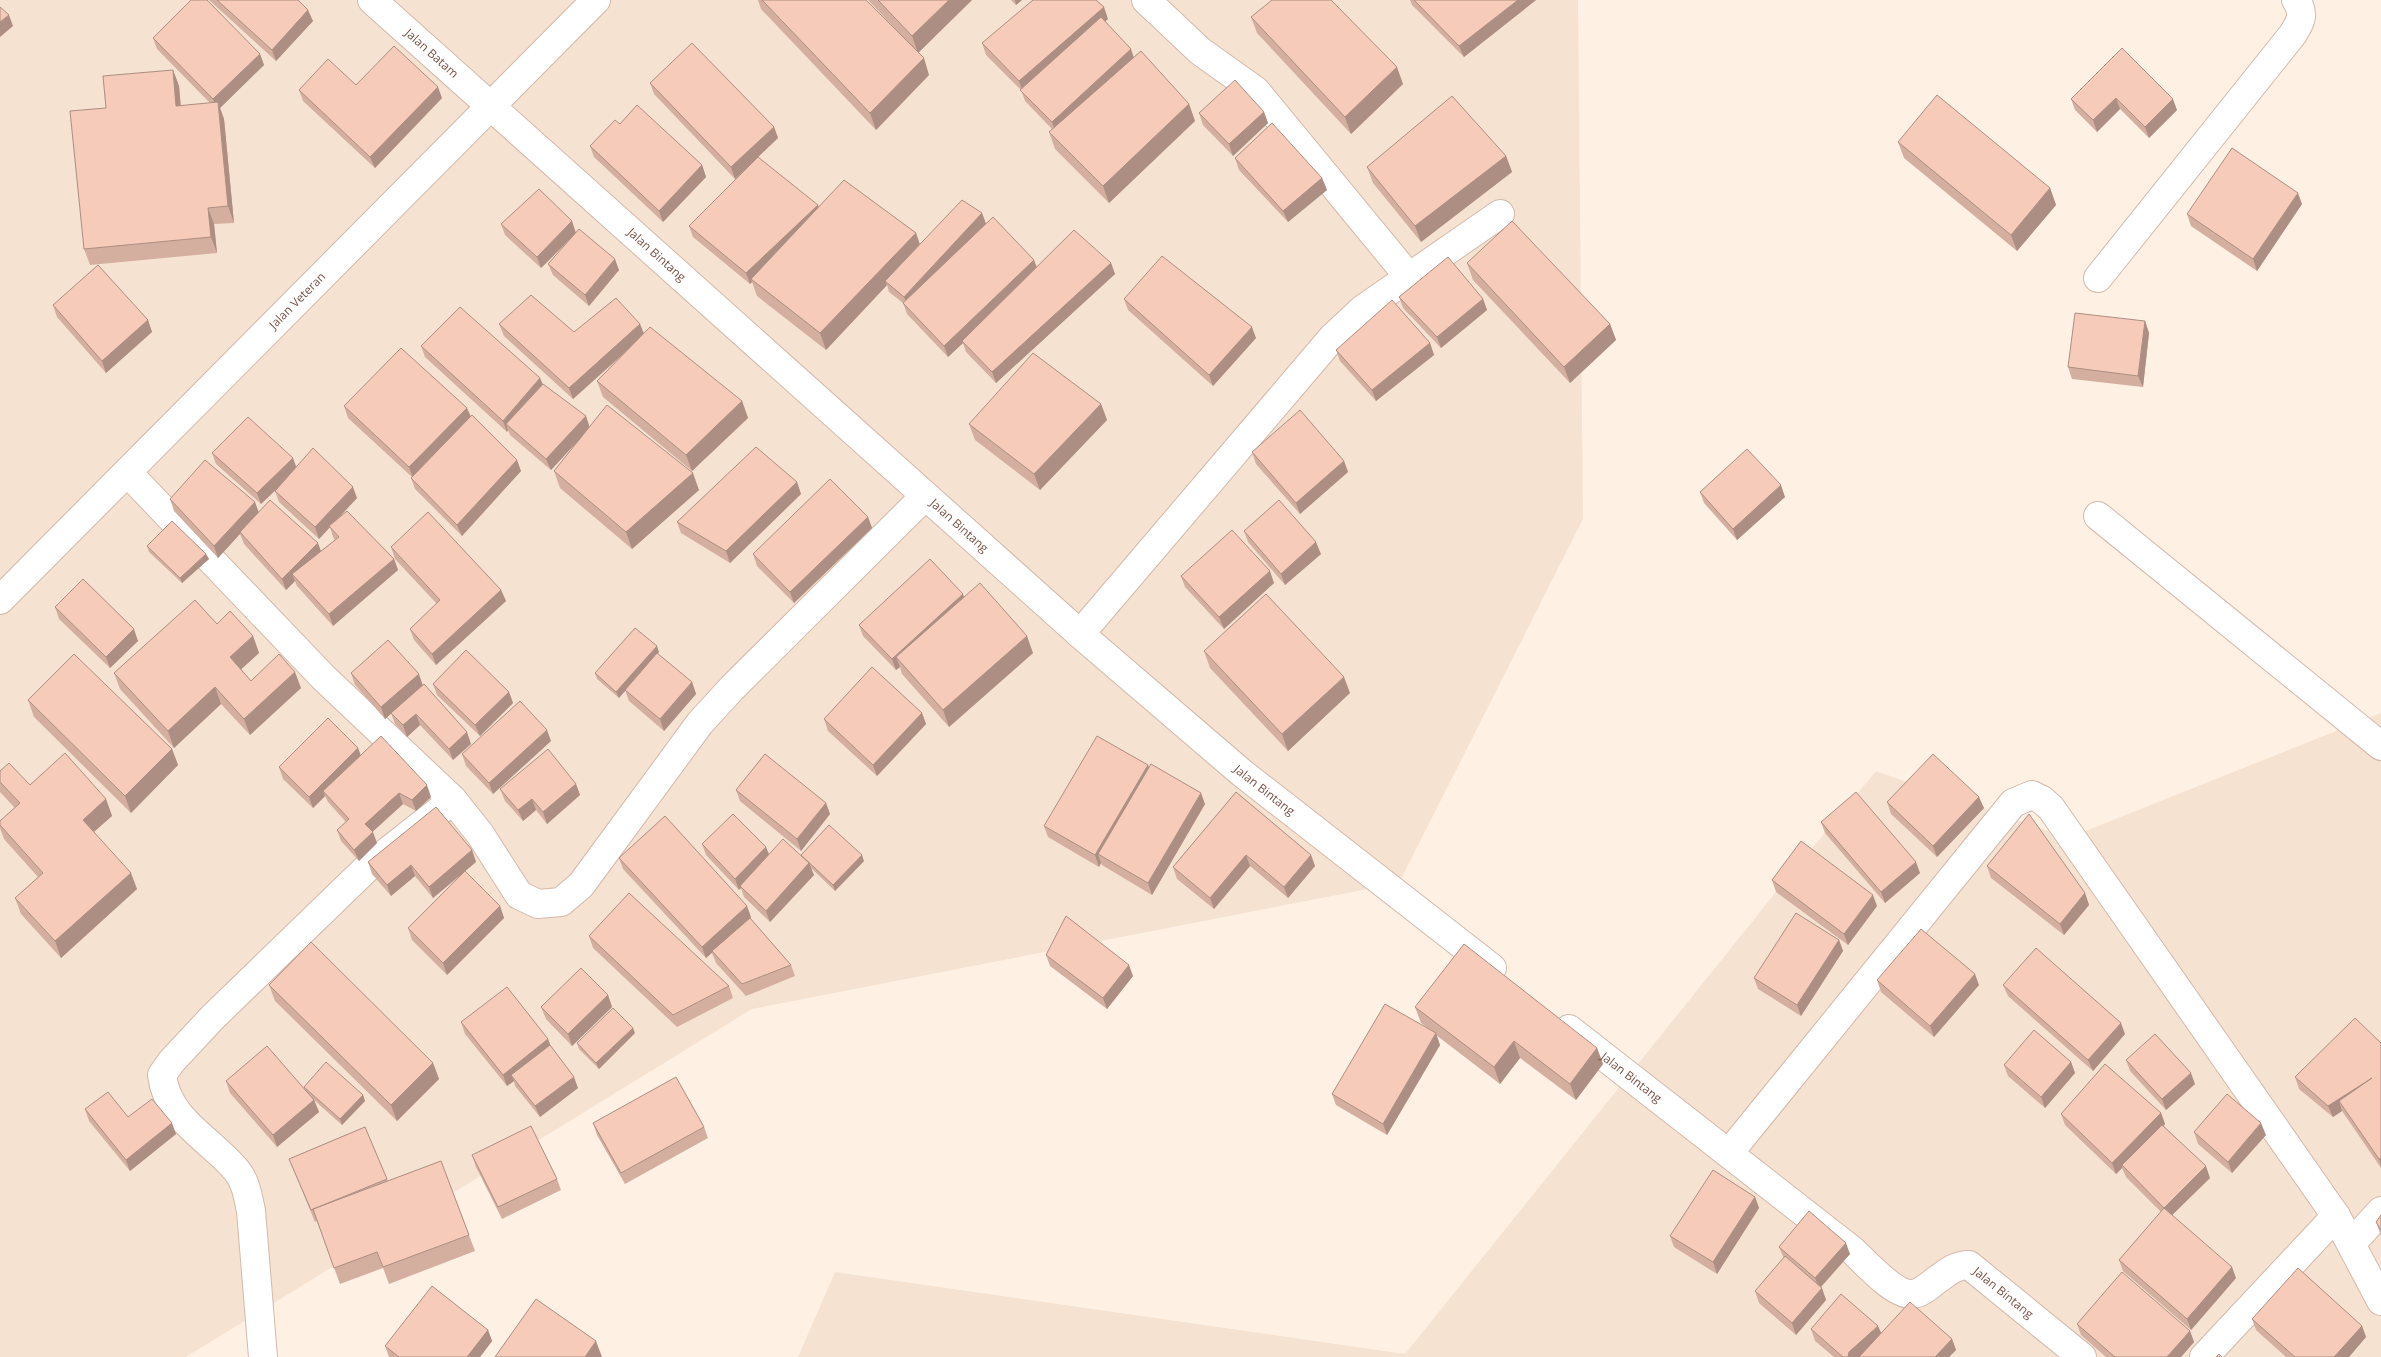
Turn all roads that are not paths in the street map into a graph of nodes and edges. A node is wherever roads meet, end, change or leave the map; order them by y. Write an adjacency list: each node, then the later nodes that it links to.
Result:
1 (372, 0): 5 (street, Jalan Batam)
2 (596, 0): 5 (street, Jalan Veteran)
3 (1146, 0): 7 (street)
4 (2296, 0): 8 (street)
5 (491, 108): 9 (street, Jalan Veteran); 10 (street, Jalan Bintang)
6 (1500, 214): 7 (street)
7 (1409, 277): 13 (street)
8 (2098, 278)
9 (128, 473): 12 (street, Jalan Veteran); 15 (street)
10 (924, 497): 13 (street, Jalan Bintang); 15 (street)
11 (2098, 516): 14 (street)
12 (0, 600)
13 (1080, 634): 16 (street, Jalan Bintang)
14 (2381, 746)
15 (453, 800): 23 (street)
16 (1509, 981)
17 (1548, 1012): 18 (street, Jalan Bintang)
18 (1729, 1153): 20 (street); 24 (street, Jalan Bintang)
19 (2381, 1212): 21 (street)
20 (2336, 1216): 21 (street); 25 (street)
21 (2352, 1243): 22 (street)
22 (2381, 1301)
23 (263, 1357)
24 (2082, 1357)
25 (2204, 1357)

